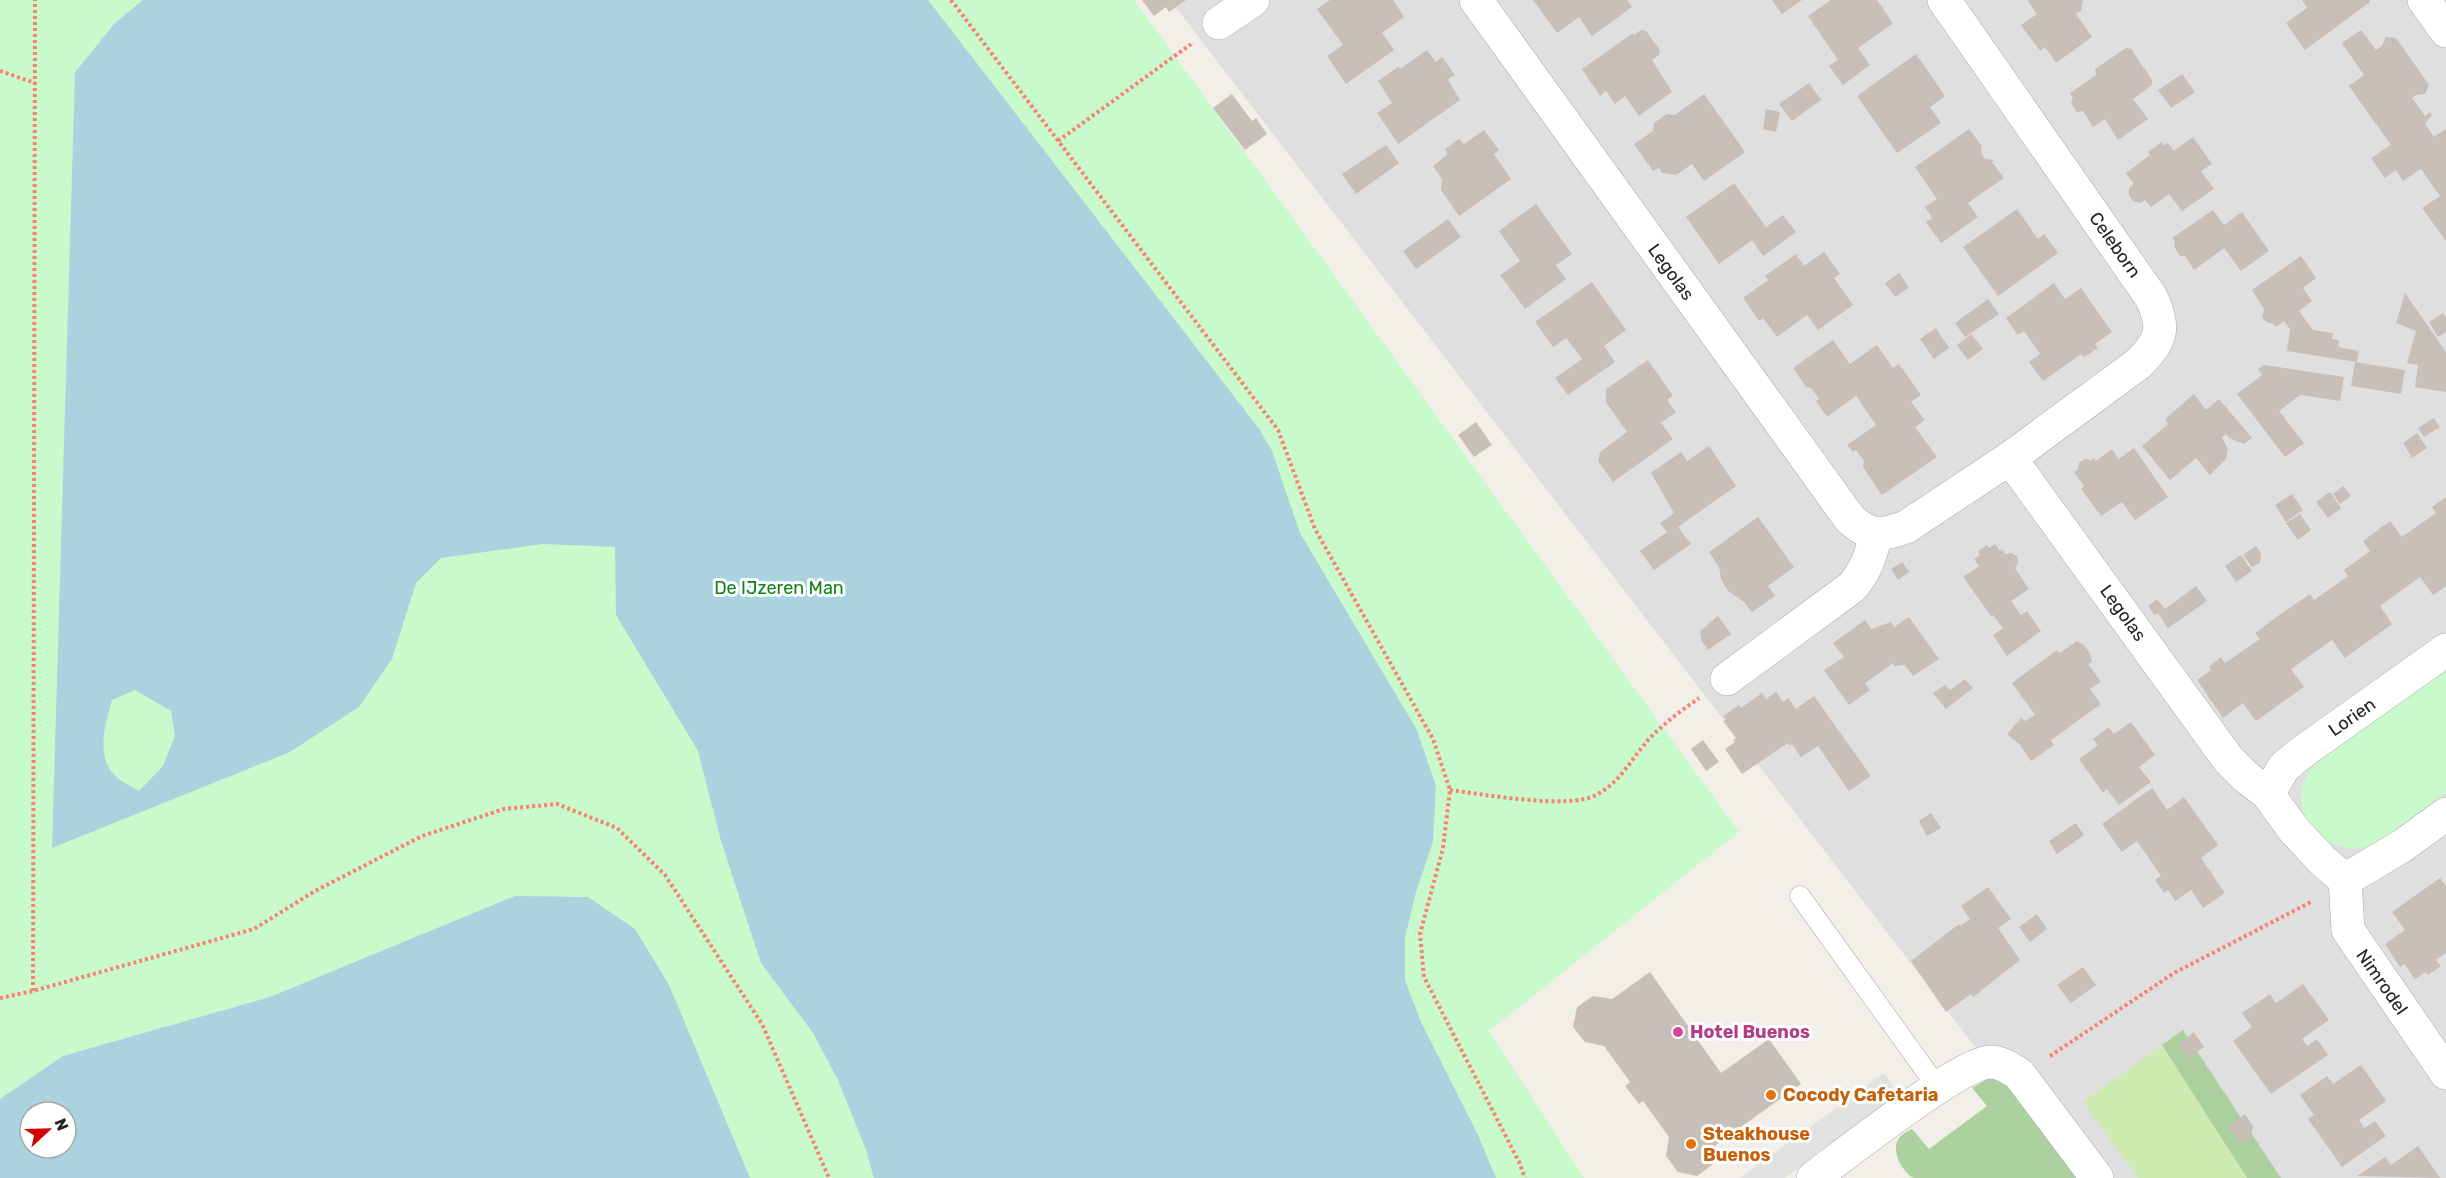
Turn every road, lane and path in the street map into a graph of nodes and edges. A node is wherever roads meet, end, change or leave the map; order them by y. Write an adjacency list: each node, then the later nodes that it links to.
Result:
1 (35, 0): 10 (path)
2 (951, 0): 11 (path)
3 (1253, 0): 7 (street)
4 (1476, 0): 13 (street, Legolas)
5 (1944, 0): 12 (street, Celeborn)
6 (2424, 0): 8 (street)
7 (1219, 23): 11 (path)
8 (2446, 31)
9 (0, 72): 10 (path)
10 (34, 82): 22 (path)
11 (1058, 141): 17 (path)
12 (2010, 458): 13 (street); 18 (street, Legolas)
13 (1876, 534): 15 (street)
14 (2446, 650): 18 (street, Lorien)
15 (1727, 679)
16 (1676, 715): 17 (path)
17 (1450, 790): 28 (path)
18 (2268, 794): 20 (street, Legolas)
19 (2446, 814): 20 (street)
20 (2345, 880): 24 (street, Nimrodel); 25 (path)
21 (1800, 896): 26 (lane)
22 (33, 991): 23 (path); 27 (path)
23 (0, 998)
24 (2446, 1073)
25 (2019, 1074): 26 (street); 30 (street)
26 (1938, 1088): 29 (street)
27 (829, 1178)
28 (1525, 1178)
29 (1813, 1178)
30 (2097, 1178)

